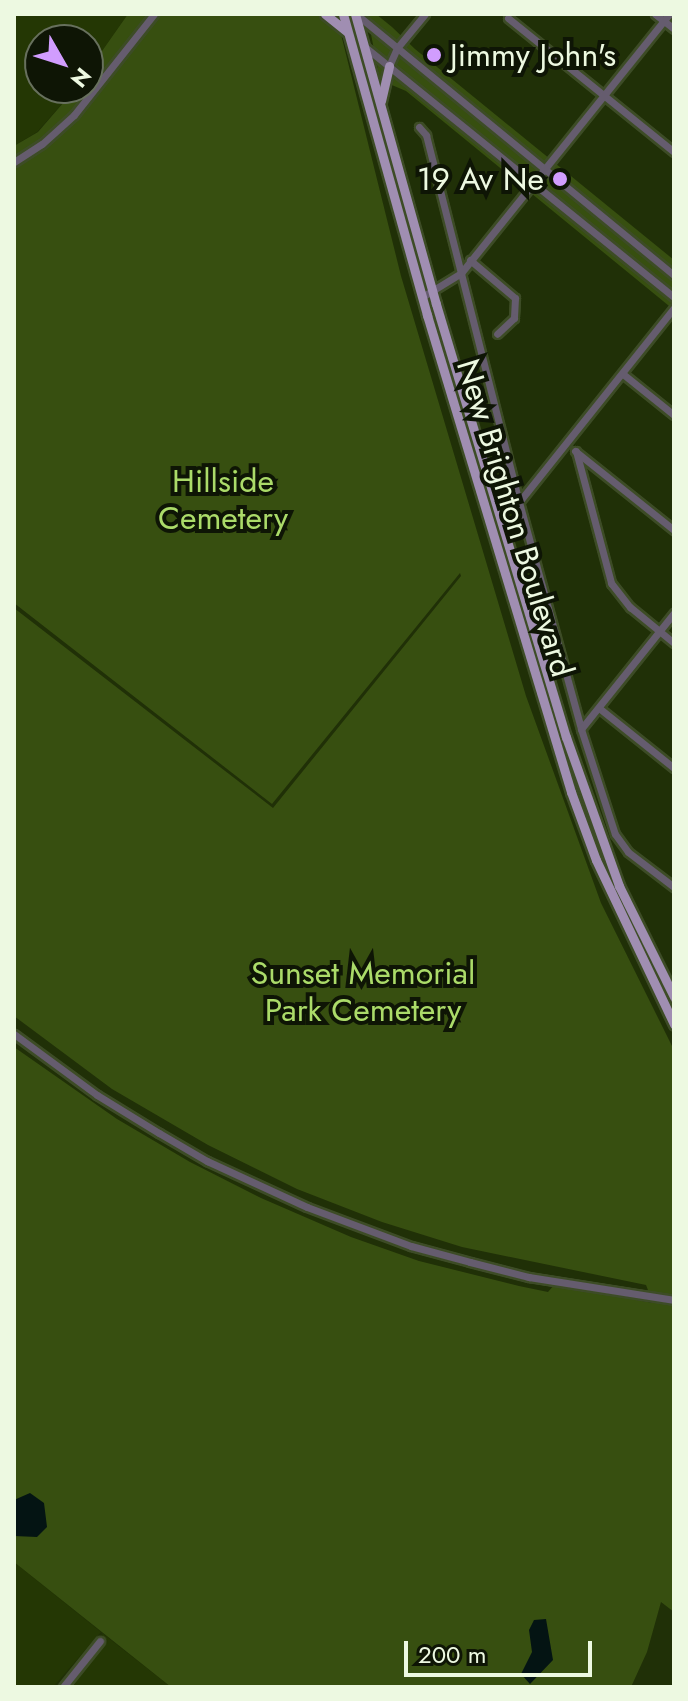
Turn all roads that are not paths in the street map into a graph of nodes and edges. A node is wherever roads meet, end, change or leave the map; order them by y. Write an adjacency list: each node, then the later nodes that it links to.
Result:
1 (154, 14): 18 (street)
2 (325, 14): 10 (main road)
3 (343, 14): 10 (main road, New Brighton Boulevard)
4 (356, 14): 11 (main road, New Brighton Boulevard); 12 (street)
5 (425, 14): 12 (street)
6 (655, 14): 7 (street)
7 (666, 17): 9 (street); 14 (street)
8 (508, 18): 14 (street)
9 (674, 29)
10 (349, 33): 11 (main road); 25 (main road, New Brighton Boulevard)
11 (364, 47): 13 (street); 15 (main road, New Brighton Boulevard)
12 (397, 48): 13 (street); 19 (street)
13 (389, 66): 15 (main road); 20 (street)
14 (604, 94): 17 (street); 19 (street)
15 (380, 108): 24 (main road, New Brighton Boulevard)
16 (419, 127): 22 (street, New Brighton Boulevard)
17 (674, 152)
18 (14, 162)
19 (544, 168): 20 (street); 23 (street)
20 (533, 182): 21 (street); 26 (street)
21 (470, 260): 22 (street); 28 (street)
22 (461, 273): 24 (street); 33 (street, New Brighton Boulevard)
23 (674, 275)
24 (433, 292): 25 (street); 42 (main road, New Brighton Boulevard)
25 (422, 297): 43 (main road, New Brighton Boulevard)
26 (674, 297)
27 (674, 308): 29 (street)
28 (497, 334)
29 (623, 374): 30 (street); 31 (street)
30 (674, 415)
31 (567, 445): 32 (street); 33 (street)
32 (576, 451): 34 (street); 36 (street)
33 (519, 502): 39 (street, New Brighton Boulevard)
34 (674, 530)
35 (674, 613): 36 (street)
36 (660, 631): 37 (street); 38 (street)
37 (674, 643)
38 (599, 708): 39 (street); 40 (street)
39 (581, 729): 41 (street, New Brighton Boulevard)
40 (674, 768)
41 (674, 887)
42 (674, 997)
43 (674, 1024)
44 (14, 1034): 45 (street)
45 (674, 1300)
46 (100, 1641): 47 (street)
47 (63, 1687)

